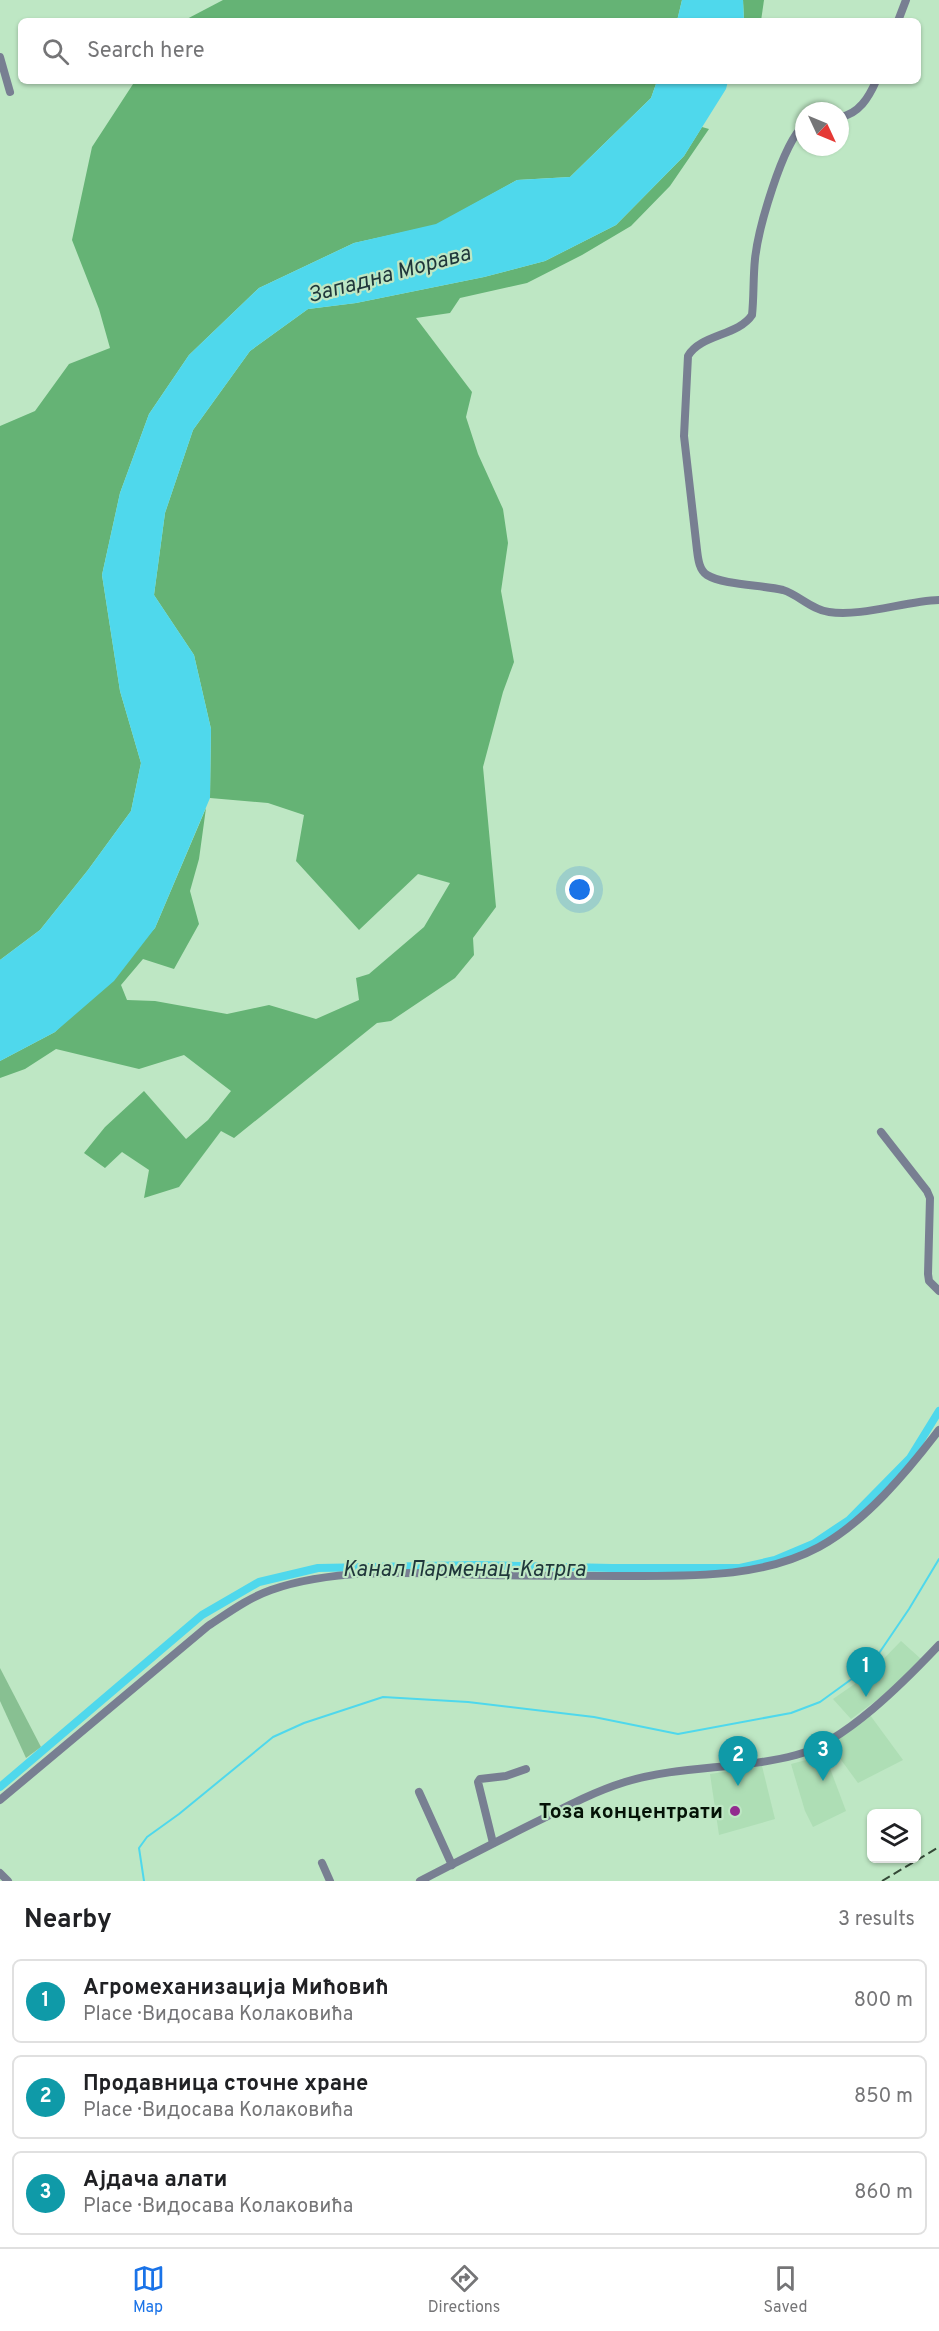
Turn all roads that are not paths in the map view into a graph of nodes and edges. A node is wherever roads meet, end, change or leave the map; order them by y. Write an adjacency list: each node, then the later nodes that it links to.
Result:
1 (906, 0): 2 (street)
2 (899, 18)
3 (0, 57): 5 (street)
4 (874, 84): 6 (street)
5 (10, 92)
6 (849, 114)
7 (795, 137): 8 (street)
8 (939, 600)
9 (881, 1132): 10 (street)
10 (939, 1291)
11 (939, 1430): 15 (street)
12 (939, 1646): 16 (street)
13 (526, 1769): 16 (street)
14 (419, 1792): 18 (street)
15 (0, 1800)
16 (494, 1843): 18 (street)
17 (322, 1863): 21 (street)
18 (452, 1865): 22 (street)
19 (0, 1873): 20 (street)
20 (8, 1881)
21 (330, 1881)
22 (420, 1881)

